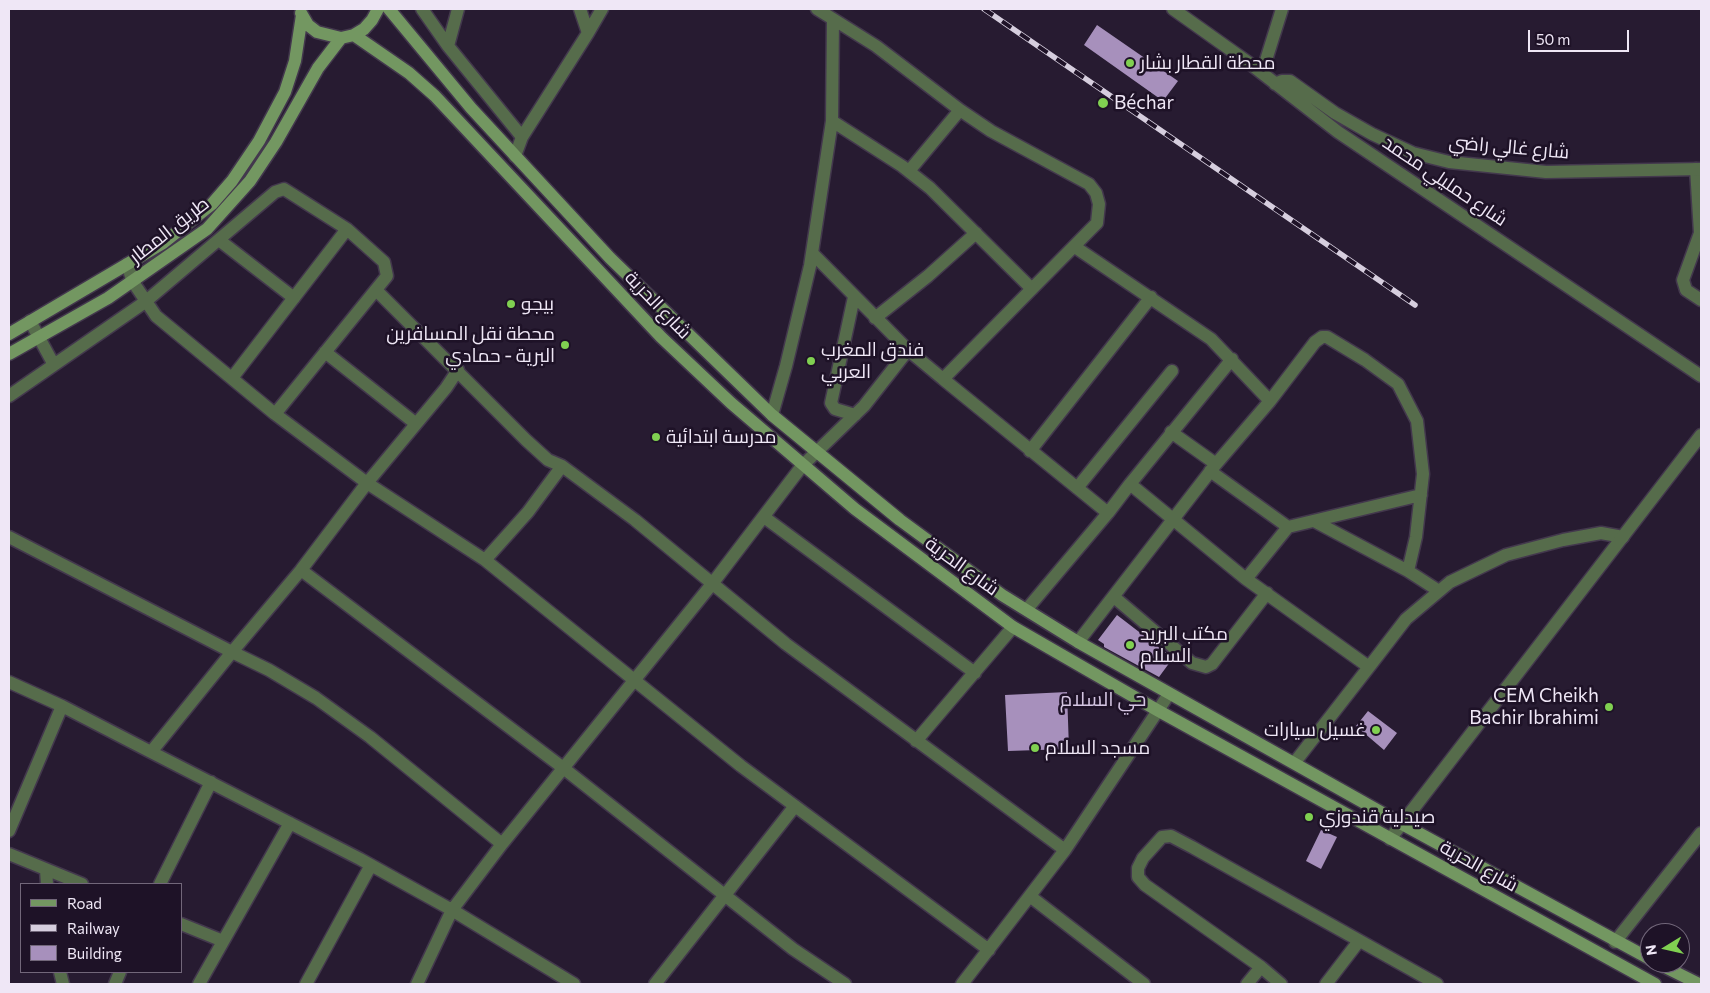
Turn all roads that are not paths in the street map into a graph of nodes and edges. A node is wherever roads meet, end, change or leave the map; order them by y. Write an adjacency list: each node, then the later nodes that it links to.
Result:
1 (378, 9): 13 (main road)
2 (390, 9): 21 (main road, شارع الحرية)
3 (422, 9): 15 (street)
4 (458, 9): 15 (street)
5 (580, 9): 12 (street)
6 (602, 9): 12 (street)
7 (817, 9): 11 (street)
8 (1173, 9): 16 (street, شارع حمليلي محمد)
9 (1282, 9): 16 (street)
10 (300, 12): 14 (main road); 29 (main road, طريق المطار)
11 (833, 19): 18 (street); 19 (street)
12 (588, 33): 20 (street)
13 (354, 35): 14 (main road); 63 (main road, شارع الحرية)
14 (341, 38): 30 (main road, طريق المطار)
15 (448, 46): 20 (street)
16 (1262, 72): 17 (street, شارع حمليلي محمد)
17 (1275, 84): 22 (street, شارع غالي راضي); 49 (street, شارع حمليلي محمد)
18 (960, 110): 23 (street); 27 (street)
19 (832, 121): 23 (street); 28 (street)
20 (522, 137): 21 (street)
21 (515, 156): 55 (main road, شارع الحرية)
22 (1699, 169): 36 (street)
23 (909, 171): 25 (street)
24 (347, 229): 26 (street); 32 (street); 35 (street)
25 (976, 233): 31 (street); 38 (street)
26 (218, 240): 35 (street); 37 (street)
27 (1074, 248): 31 (street); 34 (street)
28 (812, 253): 33 (street); 55 (street)
29 (127, 264): 30 (street); 39 (main road, طريق المطار)
30 (133, 282): 37 (street); 41 (main road, طريق المطار)
31 (1032, 289): 51 (street)
32 (377, 291): 43 (street); 47 (street)
33 (854, 297): 38 (street); 56 (street)
34 (1151, 297): 45 (street); 60 (street)
35 (294, 298): 50 (street)
36 (1701, 300)
37 (145, 302): 46 (street); 50 (street)
38 (875, 318): 42 (street)
39 (30, 321): 40 (main road, طريق المطار); 41 (street)
40 (9, 334)
41 (37, 337): 44 (main road, طريق المطار); 46 (street)
42 (908, 350): 51 (street); 56 (street)
43 (325, 352): 54 (street); 57 (street)
44 (9, 354)
45 (1232, 360): 53 (street); 58 (street)
46 (54, 365): 52 (street)
47 (458, 370): 57 (street); 62 (street)
48 (1172, 372): 67 (street)
49 (1701, 375)
50 (232, 378): 54 (street)
51 (943, 379): 60 (street)
52 (9, 396)
53 (1270, 401): 64 (street); 68 (street)
54 (275, 414): 65 (street)
55 (772, 415): 61 (main road, شارع الحرية)
56 (855, 415): 61 (street)
57 (415, 423): 65 (street)
58 (1171, 432): 64 (street); 66 (street)
59 (1700, 439): 75 (street)
60 (1030, 450): 67 (street)
61 (817, 451): 63 (street); 84 (main road, شارع الحرية)
62 (562, 466): 76 (street); 80 (street)
63 (802, 466): 70 (street); 85 (main road, شارع الحرية)
64 (1213, 468): 71 (street); 73 (street)
65 (366, 483): 76 (street); 77 (street)
66 (1130, 484): 69 (street); 71 (street)
67 (1077, 488): 69 (street)
68 (1421, 496): 72 (street); 78 (street)
69 (1108, 513): 84 (street)
70 (764, 517): 80 (street); 89 (street)
71 (1172, 520): 79 (street); 83 (street)
72 (1314, 521): 73 (street); 78 (street)
73 (1288, 527): 79 (street)
74 (9, 537): 87 (street)
75 (1623, 537): 81 (street); 102 (street)
76 (485, 560): 90 (street)
77 (301, 570): 87 (street); 98 (street)
78 (1408, 571): 81 (street)
79 (1246, 579): 82 (street)
80 (712, 584): 90 (street); 95 (street)
81 (1439, 591): 88 (street)
82 (1267, 593): 83 (street); 88 (street)
83 (1114, 596): 86 (street)
84 (1027, 609): 86 (main road, شارع الحرية)
85 (1013, 627): 89 (street); 94 (main road, شارع الحرية)
86 (1078, 642): 92 (main road, شارع الحرية)
87 (232, 652): 96 (street); 106 (street)
88 (1369, 667): 97 (street)
89 (975, 673): 95 (street)
90 (634, 679): 98 (street); 100 (street)
91 (9, 682): 93 (street)
92 (1169, 694): 94 (street); 97 (main road, شارع الحرية)
93 (62, 706): 96 (street); 103 (street)
94 (1157, 710): 105 (main road, شارع الحرية); 107 (street)
95 (916, 741): 107 (street)
96 (151, 752): 99 (street)
97 (1295, 762): 102 (main road, شارع الحرية)
98 (562, 767): 106 (street); 114 (street)
99 (211, 782): 101 (street); 113 (street)
100 (795, 806): 114 (street); 121 (street)
101 (290, 823): 109 (street); 118 (street)
102 (1402, 824): 105 (street); 120 (main road, شارع الحرية)
103 (9, 831)
104 (1701, 833): 120 (street)
105 (1390, 839): 137 (main road, شارع الحرية)
106 (502, 844): 116 (street)
107 (1065, 850): 115 (street)
108 (9, 854): 110 (street)
109 (372, 866): 116 (street); 126 (street)
110 (46, 870): 111 (street); 112 (street)
111 (47, 883)
112 (79, 883)
113 (160, 883)
114 (724, 894): 129 (street); 130 (street)
115 (1031, 896): 121 (street); 132 (street)
116 (452, 910): 127 (street); 128 (street)
117 (182, 924): 118 (street)
118 (223, 941): 125 (street)
119 (1360, 941): 123 (street); 135 (street); 136 (street)
120 (1615, 942): 122 (main road, شارع الحرية)
121 (989, 950): 131 (street)
122 (1640, 954)
123 (1261, 967): 133 (street); 134 (street)
124 (1677, 973): 138 (main road)
125 (199, 984)
126 (306, 984)
127 (416, 984)
128 (574, 984)
129 (655, 984)
130 (845, 984)
131 (962, 984)
132 (1144, 984)
133 (1247, 984)
134 (1281, 984)
135 (1326, 984)
136 (1436, 984)
137 (1655, 984)
138 (1699, 984)

